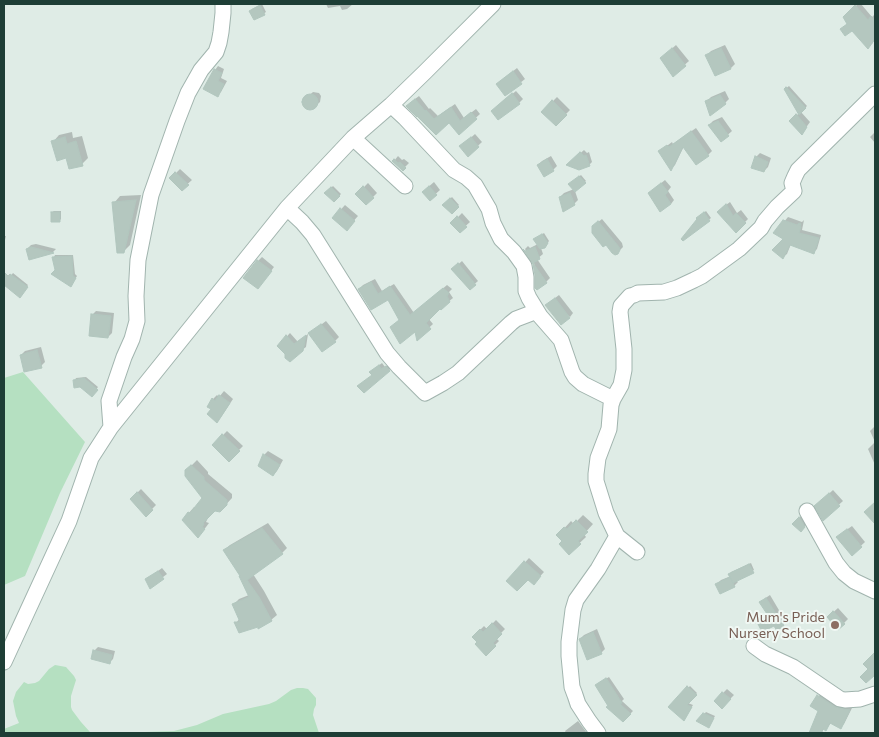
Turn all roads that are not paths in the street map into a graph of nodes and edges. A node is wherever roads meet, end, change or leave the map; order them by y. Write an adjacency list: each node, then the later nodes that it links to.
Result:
1 (493, 4): 4 (street)
2 (227, 7): 10 (street)
3 (875, 94): 9 (street)
4 (391, 105): 5 (street); 8 (street)
5 (352, 138): 6 (street); 7 (street)
6 (405, 186)
7 (287, 208): 8 (street); 10 (street)
8 (536, 310): 9 (street)
9 (614, 398): 12 (street)
10 (111, 427): 16 (street)
11 (807, 511): 14 (street)
12 (616, 536): 13 (street); 18 (street)
13 (637, 552)
14 (875, 591)
15 (754, 646): 17 (street)
16 (4, 662)
17 (875, 694)
18 (598, 733)

